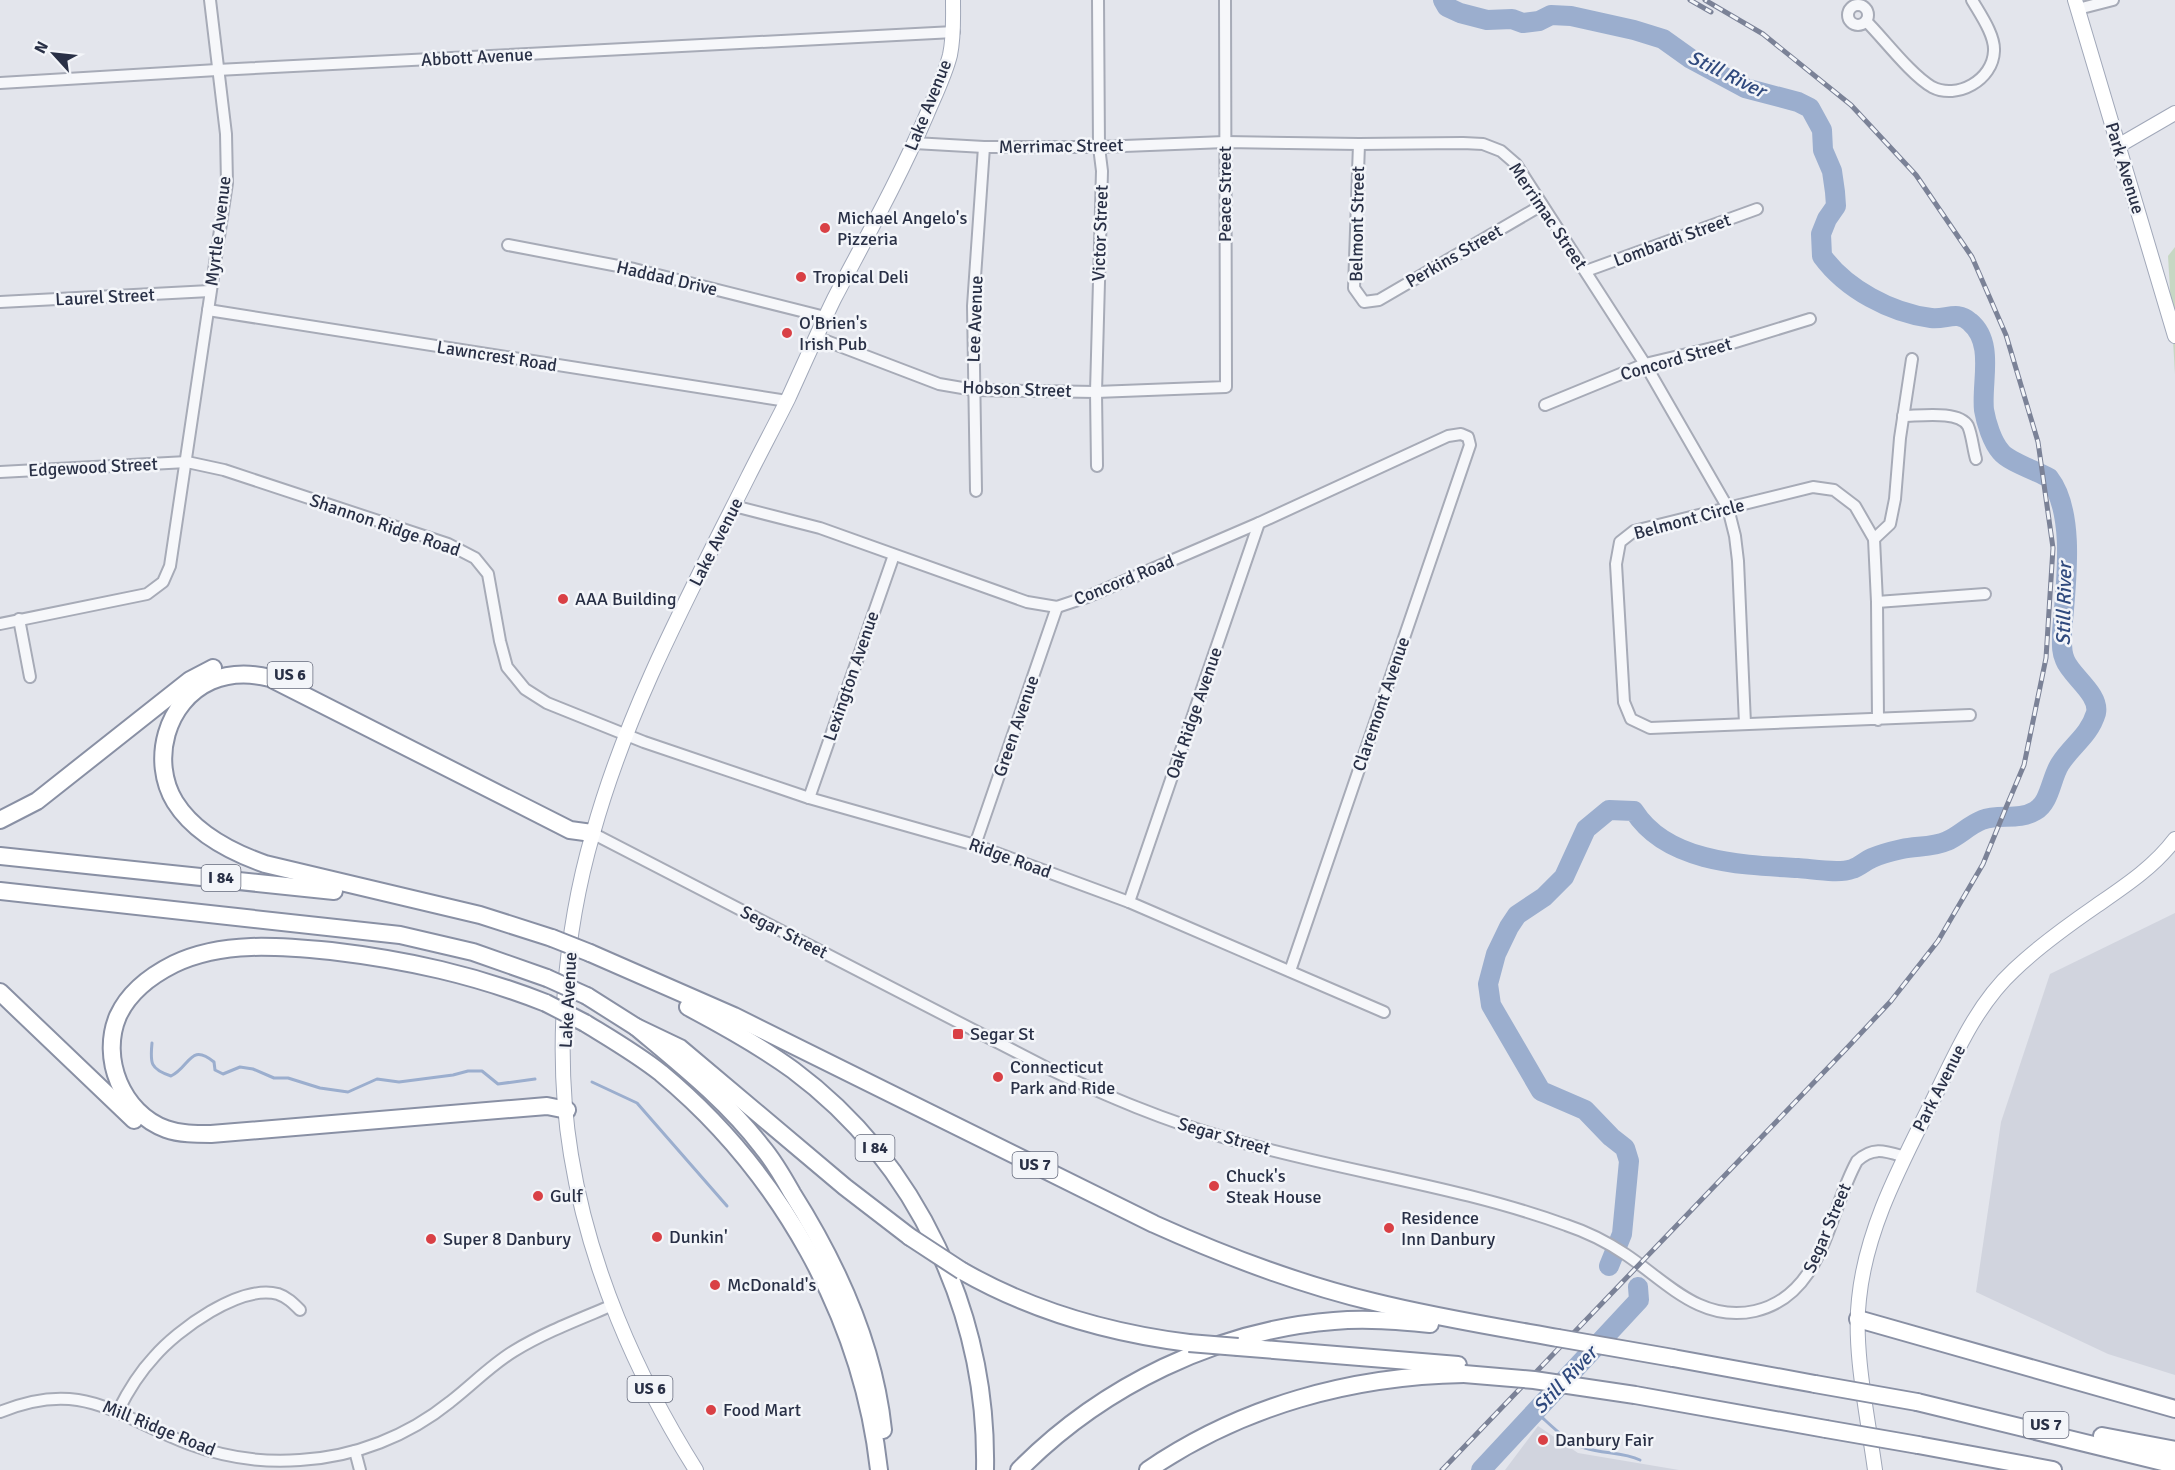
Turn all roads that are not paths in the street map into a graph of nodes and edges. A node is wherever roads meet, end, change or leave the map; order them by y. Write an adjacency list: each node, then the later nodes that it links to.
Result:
1 (210, 0): 10 (street, Myrtle Avenue)
2 (952, 0): 9 (main road, Lake Avenue)
3 (1098, 0): 18 (street, Victor Street)
4 (1225, 0): 13 (street, Peace Street)
5 (1972, 0): 8 (street)
6 (2113, 0): 7 (street)
7 (2077, 4): 16 (main road, Park Avenue)
8 (1866, 21)
9 (954, 32): 10 (street, Abbott Avenue); 14 (main road, Lake Avenue)
10 (217, 70): 11 (street, Abbott Avenue); 23 (street, Myrtle Avenue)
11 (0, 83)
12 (2175, 113): 16 (main road)
13 (1225, 142): 15 (street, Merrimac Street); 18 (street, Merrimac Street); 33 (street, Peace Street)
14 (914, 143): 17 (street, Merrimac Street); 27 (main road, Lake Avenue)
15 (1359, 144): 19 (street, Merrimac Street); 25 (street, Belmont Street)
16 (2118, 146): 29 (main road, Park Avenue)
17 (984, 147): 18 (street, Merrimac Street); 34 (street, Lee Avenue)
18 (1099, 147): 35 (street, Victor Street)
19 (1542, 205): 22 (street, Merrimac Street); 25 (street, Perkins Street)
20 (1757, 209): 22 (street, Lombardi Street)
21 (508, 245): 27 (street, Haddad Drive)
22 (1586, 271): 32 (street, Merrimac Street)
23 (210, 291): 24 (street, Laurel Street); 26 (street, Myrtle Avenue)
24 (0, 302)
25 (1364, 302)
26 (208, 310): 36 (street, Lawncrest Road); 41 (street, Myrtle Avenue)
27 (825, 317): 30 (main road, Lake Avenue)
28 (1810, 320): 32 (street, Concord Street)
29 (2175, 336)
30 (816, 337): 34 (street, Hobson Street); 36 (main road, Lake Avenue)
31 (1912, 358): 38 (street)
32 (1645, 364): 37 (street, Concord Street); 46 (street, Merrimac Street)
33 (1226, 387): 35 (street, Hobson Street)
34 (974, 390): 35 (street, Hobson Street); 44 (street, Lee Avenue)
35 (1096, 392): 42 (street, Victor Street)
36 (787, 401): 45 (main road, Lake Avenue)
37 (1545, 405)
38 (1903, 416): 40 (street); 48 (street)
39 (1468, 437): 47 (street, Concord Road); 70 (street, Claremont Avenue)
40 (1976, 459)
41 (187, 462): 43 (street, Edgewood Street); 53 (street, Myrtle Avenue); 59 (street, Shannon Ridge Road)
42 (1097, 466)
43 (0, 472)
44 (976, 491)
45 (734, 506): 49 (street, Concord Road); 59 (main road, Lake Avenue)
46 (1728, 508): 48 (street, Belmont Circle); 58 (street, Merrimac Street); 58 (street, Belmont Circle)
47 (1259, 523): 52 (street, Concord Road); 67 (street, Oak Ridge Avenue)
48 (1874, 539): 51 (street, Belmont Circle)
49 (894, 555): 52 (street, Concord Road); 60 (street, Lexington Avenue)
50 (1985, 594): 51 (street)
51 (1877, 602): 57 (street, Belmont Circle)
52 (1057, 606): 64 (street, Green Avenue)
53 (19, 619): 54 (street); 55 (street)
54 (0, 624)
55 (30, 677)
56 (1970, 715): 57 (street, Belmont Circle)
57 (1878, 720): 58 (street, Belmont Circle)
58 (1745, 724)
59 (626, 735): 60 (street, Ridge Road); 62 (main road, Lake Avenue)
60 (809, 798): 64 (street, Ridge Road)
61 (0, 820): 62 (highway, US 6)
62 (592, 833): 68 (highway); 74 (main road, Lake Avenue / US 6); 75 (street, Segar Street)
63 (2175, 839): 75 (main road, Park Avenue)
64 (975, 844): 67 (street, Ridge Road)
65 (0, 856): 68 (highway, I 84)
66 (0, 891): 73 (highway, I 84, bridge)
67 (1129, 902): 70 (street, Ridge Road)
68 (442, 907): 69 (highway, I 84, bridge)
69 (590, 953): 79 (highway, US 7); 93 (highway, I 84)
70 (1290, 971): 72 (street, Ridge Road)
71 (0, 992): 74 (highway)
72 (1384, 1012)
73 (636, 1028): 80 (highway, bridge); 92 (highway, I 84)
74 (567, 1110): 76 (main road, US 6); 91 (highway, bridge)
75 (1905, 1157): 78 (main road, Park Avenue)
76 (613, 1305): 87 (street, Mill Ridge Road); 90 (main road, US 6)
77 (300, 1310): 83 (street)
78 (1857, 1319): 82 (highway); 96 (main road, Park Avenue)
79 (1496, 1329): 81 (highway, US 7, bridge); 94 (highway)
80 (1468, 1370): 85 (highway, US 7, bridge); 95 (highway)
81 (1917, 1402): 86 (highway, US 7); 88 (highway)
82 (2175, 1408)
83 (118, 1411): 84 (street, Mill Ridge Road); 87 (street, Mill Ridge Road)
84 (0, 1412)
85 (1918, 1446): 97 (highway); 98 (highway, US 7)
86 (2175, 1450)
87 (355, 1451): 89 (street)
88 (2175, 1465)
89 (360, 1470)
90 (696, 1470)
91 (879, 1470)
92 (887, 1470)
93 (985, 1470)
94 (1019, 1470)
95 (1148, 1470)
96 (1875, 1470)
97 (2006, 1470)
98 (2053, 1470)

